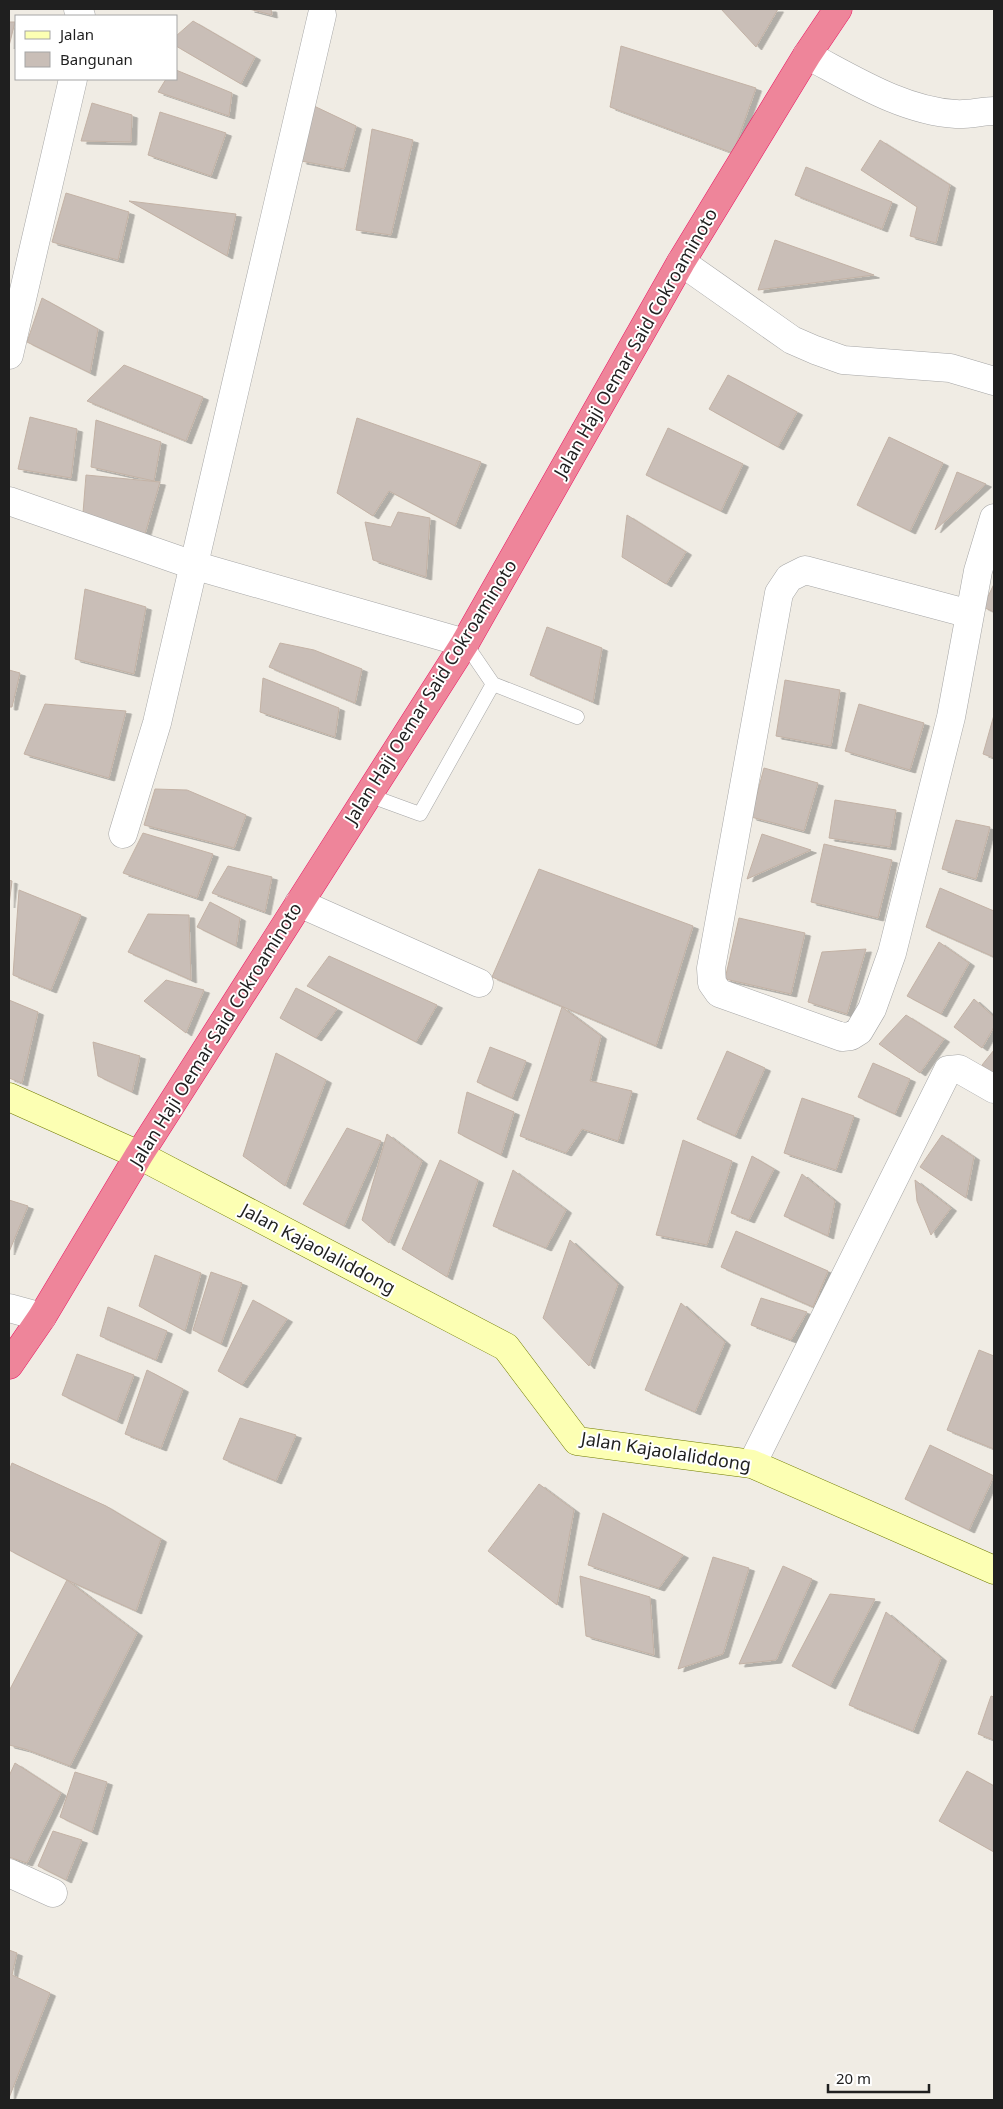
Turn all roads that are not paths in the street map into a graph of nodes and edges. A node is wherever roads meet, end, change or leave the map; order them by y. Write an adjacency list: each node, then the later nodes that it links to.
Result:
1 (838, 9): 3 (highway, Jalan Haji Oemar Said Cokroaminoto)
2 (322, 15): 11 (street)
3 (807, 54): 5 (street); 6 (highway, Jalan Haji Oemar Said Cokroaminoto)
4 (73, 80): 7 (street)
5 (994, 111)
6 (681, 262): 8 (street); 13 (highway, Jalan Haji Oemar Said Cokroaminoto)
7 (9, 355)
8 (994, 381)
9 (9, 501): 11 (street)
10 (994, 518): 12 (street)
11 (194, 566): 13 (street); 17 (street)
12 (970, 614): 12 (street)
13 (465, 643): 14 (lane); 16 (highway, Jalan Haji Oemar Said Cokroaminoto)
14 (493, 684): 15 (lane); 16 (lane)
15 (577, 717)
16 (368, 795): 18 (highway, Jalan Haji Oemar Said Cokroaminoto)
17 (123, 834)
18 (299, 903): 19 (street); 22 (highway, Jalan Haji Oemar Said Cokroaminoto)
19 (479, 983)
20 (994, 1090): 26 (street)
21 (9, 1098): 22 (street, Jalan Kajaolaliddong)
22 (139, 1155): 24 (highway, Jalan Haji Oemar Said Cokroaminoto); 26 (street, Jalan Kajaolaliddong)
23 (9, 1308): 24 (street)
24 (42, 1316): 25 (highway, Jalan Haji Oemar Said Cokroaminoto)
25 (9, 1365)
26 (752, 1464): 27 (street, Jalan Kajaolaliddong)
27 (994, 1570)
28 (9, 1873): 29 (street)
29 (54, 1893)

